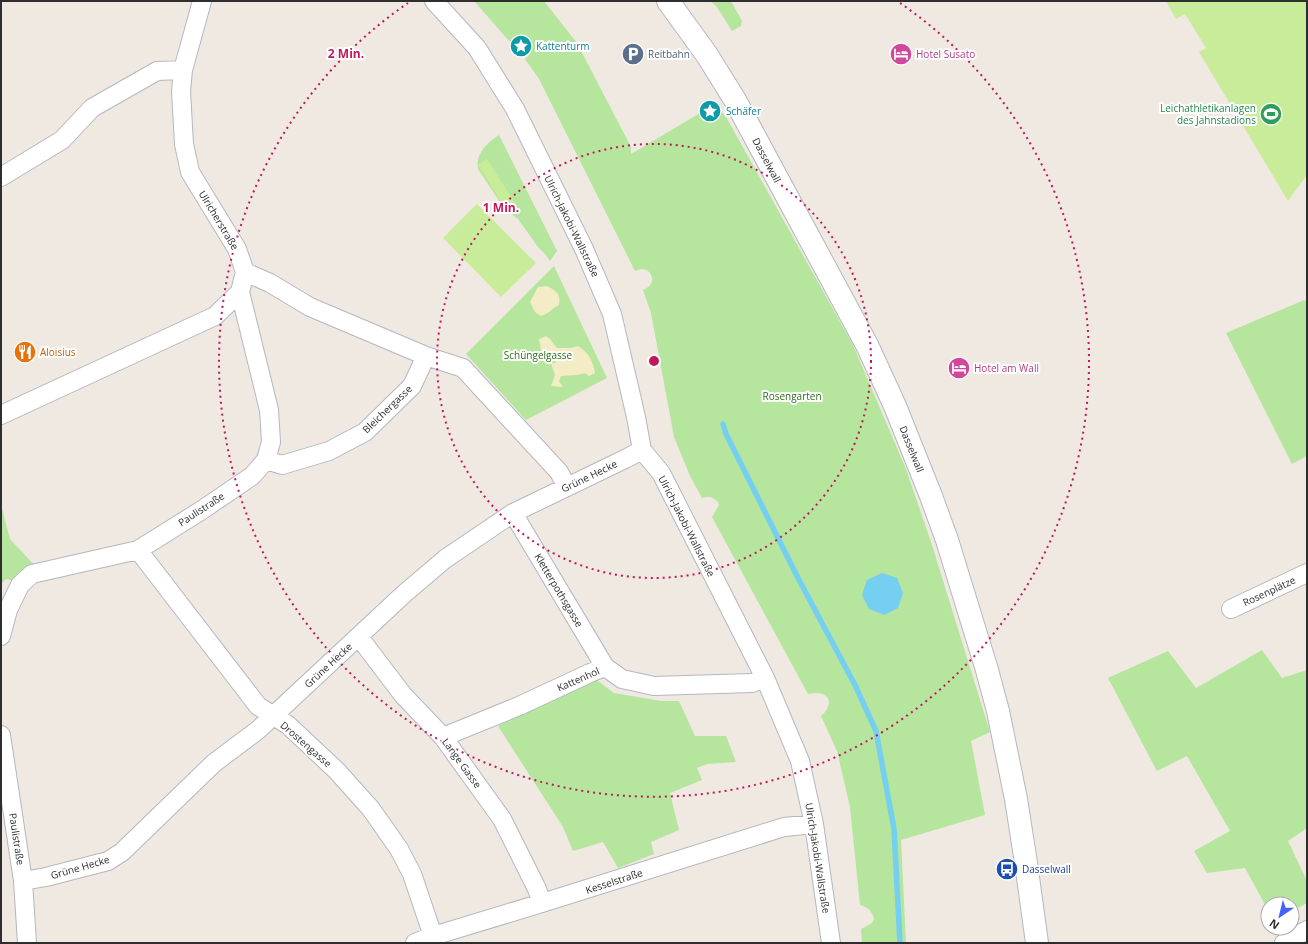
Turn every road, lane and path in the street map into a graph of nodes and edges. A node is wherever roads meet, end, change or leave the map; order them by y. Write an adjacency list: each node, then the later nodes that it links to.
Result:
1 (202, 1): 4 (street, Ulricherstraße)
2 (434, 1): 10 (street, Ulrich-Jakobi-Wallstraße)
3 (668, 1): 32 (street, Dasselwall)
4 (183, 70): 5 (street); 6 (street, Ulricherstraße)
5 (1, 177)
6 (245, 272): 7 (street); 8 (street)
7 (240, 292): 9 (street); 11 (street, Paulistraße)
8 (426, 356): 11 (street, Bleichergasse); 12 (street)
9 (1, 415)
10 (642, 450): 12 (street, Grüne Hecke); 20 (street, Ulrich-Jakobi-Wallstraße)
11 (266, 460): 14 (street, Paulistraße)
12 (567, 487): 13 (street, Grüne Hecke)
13 (514, 514): 18 (street, Grüne Hecke); 19 (street, Kletterpothsgasse)
14 (138, 550): 17 (street, Paulistraße); 21 (street, Drostengasse)
15 (1307, 573): 16 (street, Rosenplätze)
16 (1231, 609)
17 (1, 636)
18 (359, 636): 21 (street, Grüne Hecke); 23 (street, Lange Gasse)
19 (605, 667): 20 (street, Kattenhol); 23 (street, Kattenhol)
20 (765, 678): 24 (street, Ulrich-Jakobi-Wallstraße)
21 (272, 716): 25 (street, Grüne Hecke); 28 (street, Drostengasse)
22 (1, 735): 25 (street, Paulistraße)
23 (443, 736): 26 (street, Lange Gasse)
24 (814, 824): 26 (street, Kesselstraße); 31 (street, Ulrich-Jakobi-Wallstraße)
25 (23, 881): 29 (street, Paulistraße)
26 (542, 903): 28 (street, Kesselstraße)
27 (1307, 930): 33 (street)
28 (434, 936): 30 (street, Kesselstraße)
29 (27, 943)
30 (415, 943)
31 (831, 943)
32 (1037, 943)
33 (1284, 943)

